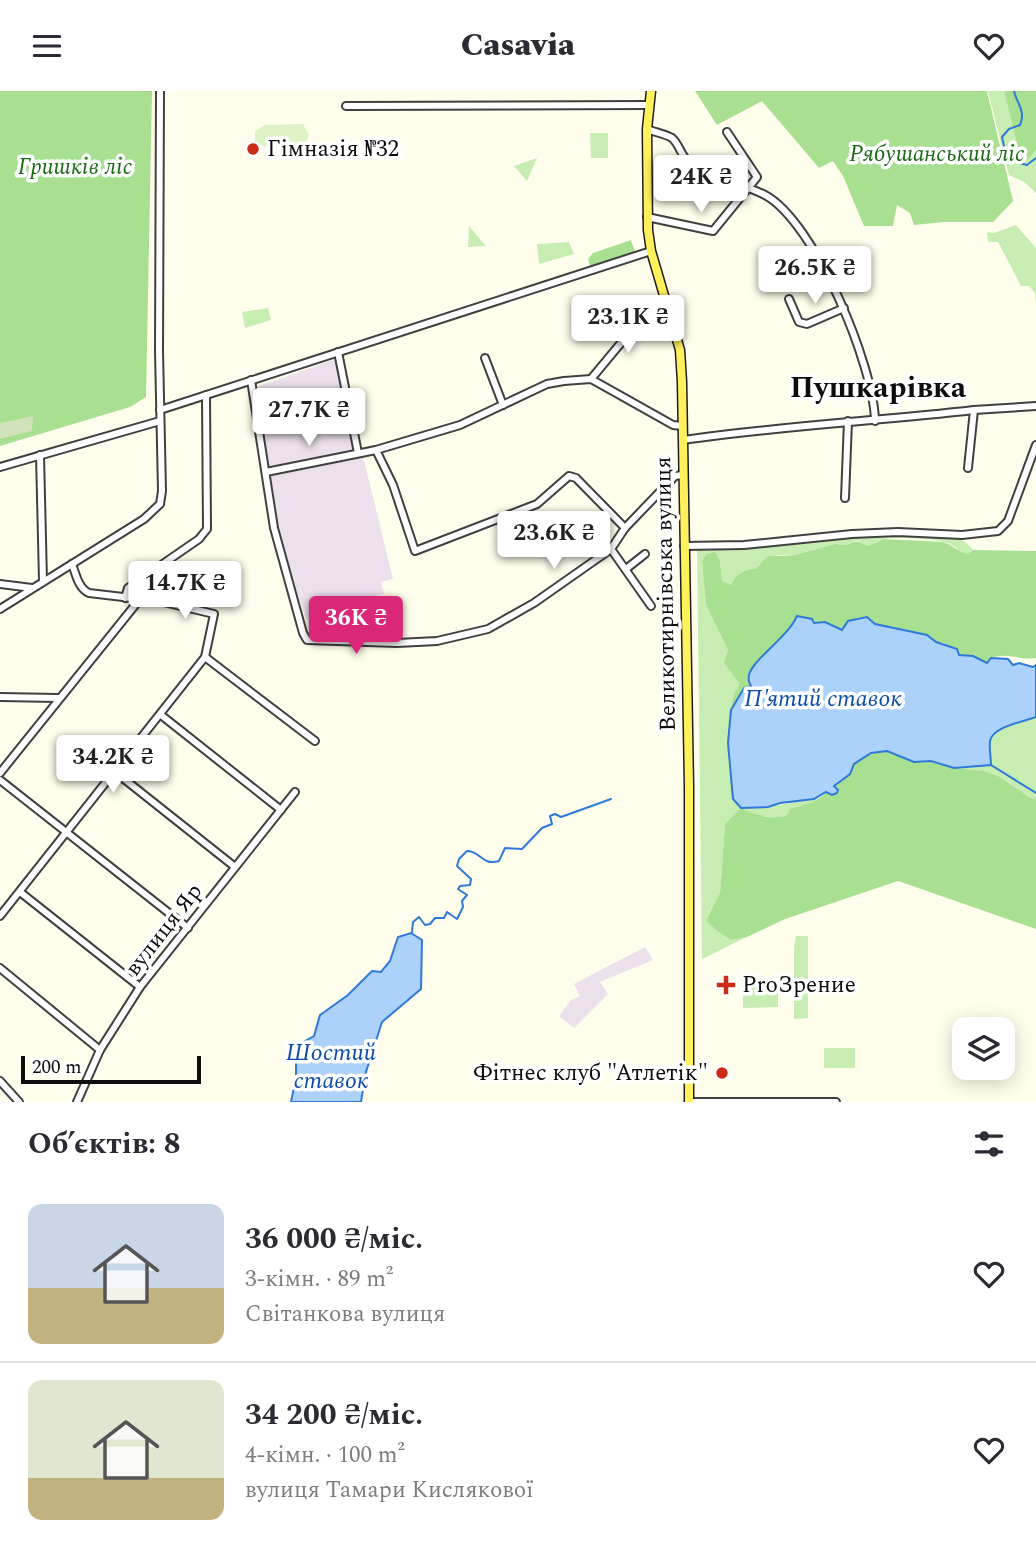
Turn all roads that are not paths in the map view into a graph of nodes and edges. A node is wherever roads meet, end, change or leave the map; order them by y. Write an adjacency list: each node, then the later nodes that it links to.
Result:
1 (160, 91): 17 (street)
2 (651, 91): 3 (main road, Великотирнівська вулиця)
3 (648, 105): 4 (street); 5 (main road, Великотирнівська вулиця)
4 (346, 106)
5 (647, 129): 7 (street); 8 (main road, Великотирнівська вулиця)
6 (727, 132): 7 (street)
7 (748, 189): 8 (street); 11 (street)
8 (648, 217): 9 (main road, Великотирнівська вулиця)
9 (650, 251): 13 (street); 27 (main road, Великотирнівська вулиця)
10 (789, 299): 11 (street)
11 (844, 308): 26 (street)
12 (645, 314): 15 (street)
13 (338, 352): 16 (street); 31 (street)
14 (485, 358): 20 (street)
15 (591, 379): 20 (street); 27 (street)
16 (251, 380): 18 (street); 35 (street)
17 (159, 395): 19 (street); 22 (street)
18 (206, 395): 19 (street); 47 (street)
19 (178, 404): 22 (street)
20 (503, 405): 30 (street)
21 (1036, 407): 23 (street)
22 (160, 410): 24 (street)
23 (974, 410): 26 (street); 34 (street)
24 (160, 421): 32 (street); 42 (street)
25 (848, 421): 26 (street); 28 (street); 37 (street)
26 (875, 421)
27 (682, 426): 28 (main road, Великотирнівська вулиця)
28 (683, 440): 36 (main road, Великотирнівська вулиця)
29 (1036, 445): 39 (street)
30 (376, 450): 31 (street); 38 (street)
31 (358, 453): 35 (street)
32 (40, 456): 33 (street); 44 (street)
33 (0, 467)
34 (968, 468)
35 (266, 471): 40 (street)
36 (683, 475): 38 (street); 39 (main road, Великотирнівська вулиця)
37 (845, 498)
38 (625, 528): 40 (street)
39 (684, 546): 72 (main road, Великотирнівська вулиця)
40 (611, 549): 43 (street)
41 (645, 554): 43 (street)
42 (72, 564): 44 (street); 47 (street)
43 (626, 569): 49 (street)
44 (43, 581): 46 (street)
45 (0, 584): 46 (street)
46 (32, 588): 50 (street)
47 (125, 598): 48 (street)
48 (140, 599): 51 (street); 53 (street)
49 (651, 606)
50 (0, 609)
51 (205, 657): 54 (street); 55 (street)
52 (0, 697): 53 (street)
53 (58, 698): 57 (street)
54 (161, 715): 56 (street); 60 (street)
55 (315, 741)
56 (114, 771): 61 (street); 62 (street)
57 (0, 773)
58 (0, 780): 61 (street)
59 (295, 792): 60 (street, вулиця Яр)
60 (281, 810): 62 (street, вулиця Яр)
61 (67, 833): 63 (street); 65 (street)
62 (235, 867): 65 (street, вулиця Яр)
63 (20, 892): 64 (street); 67 (street)
64 (0, 916)
65 (188, 928): 67 (street, вулиця Яр)
66 (0, 968): 68 (street)
67 (140, 987): 68 (street, вулиця Яр)
68 (100, 1050): 71 (street, вулиця Яр)
69 (0, 1082): 70 (street)
70 (19, 1102)
71 (77, 1102)
72 (690, 1102): 73 (street)
73 (836, 1102)

